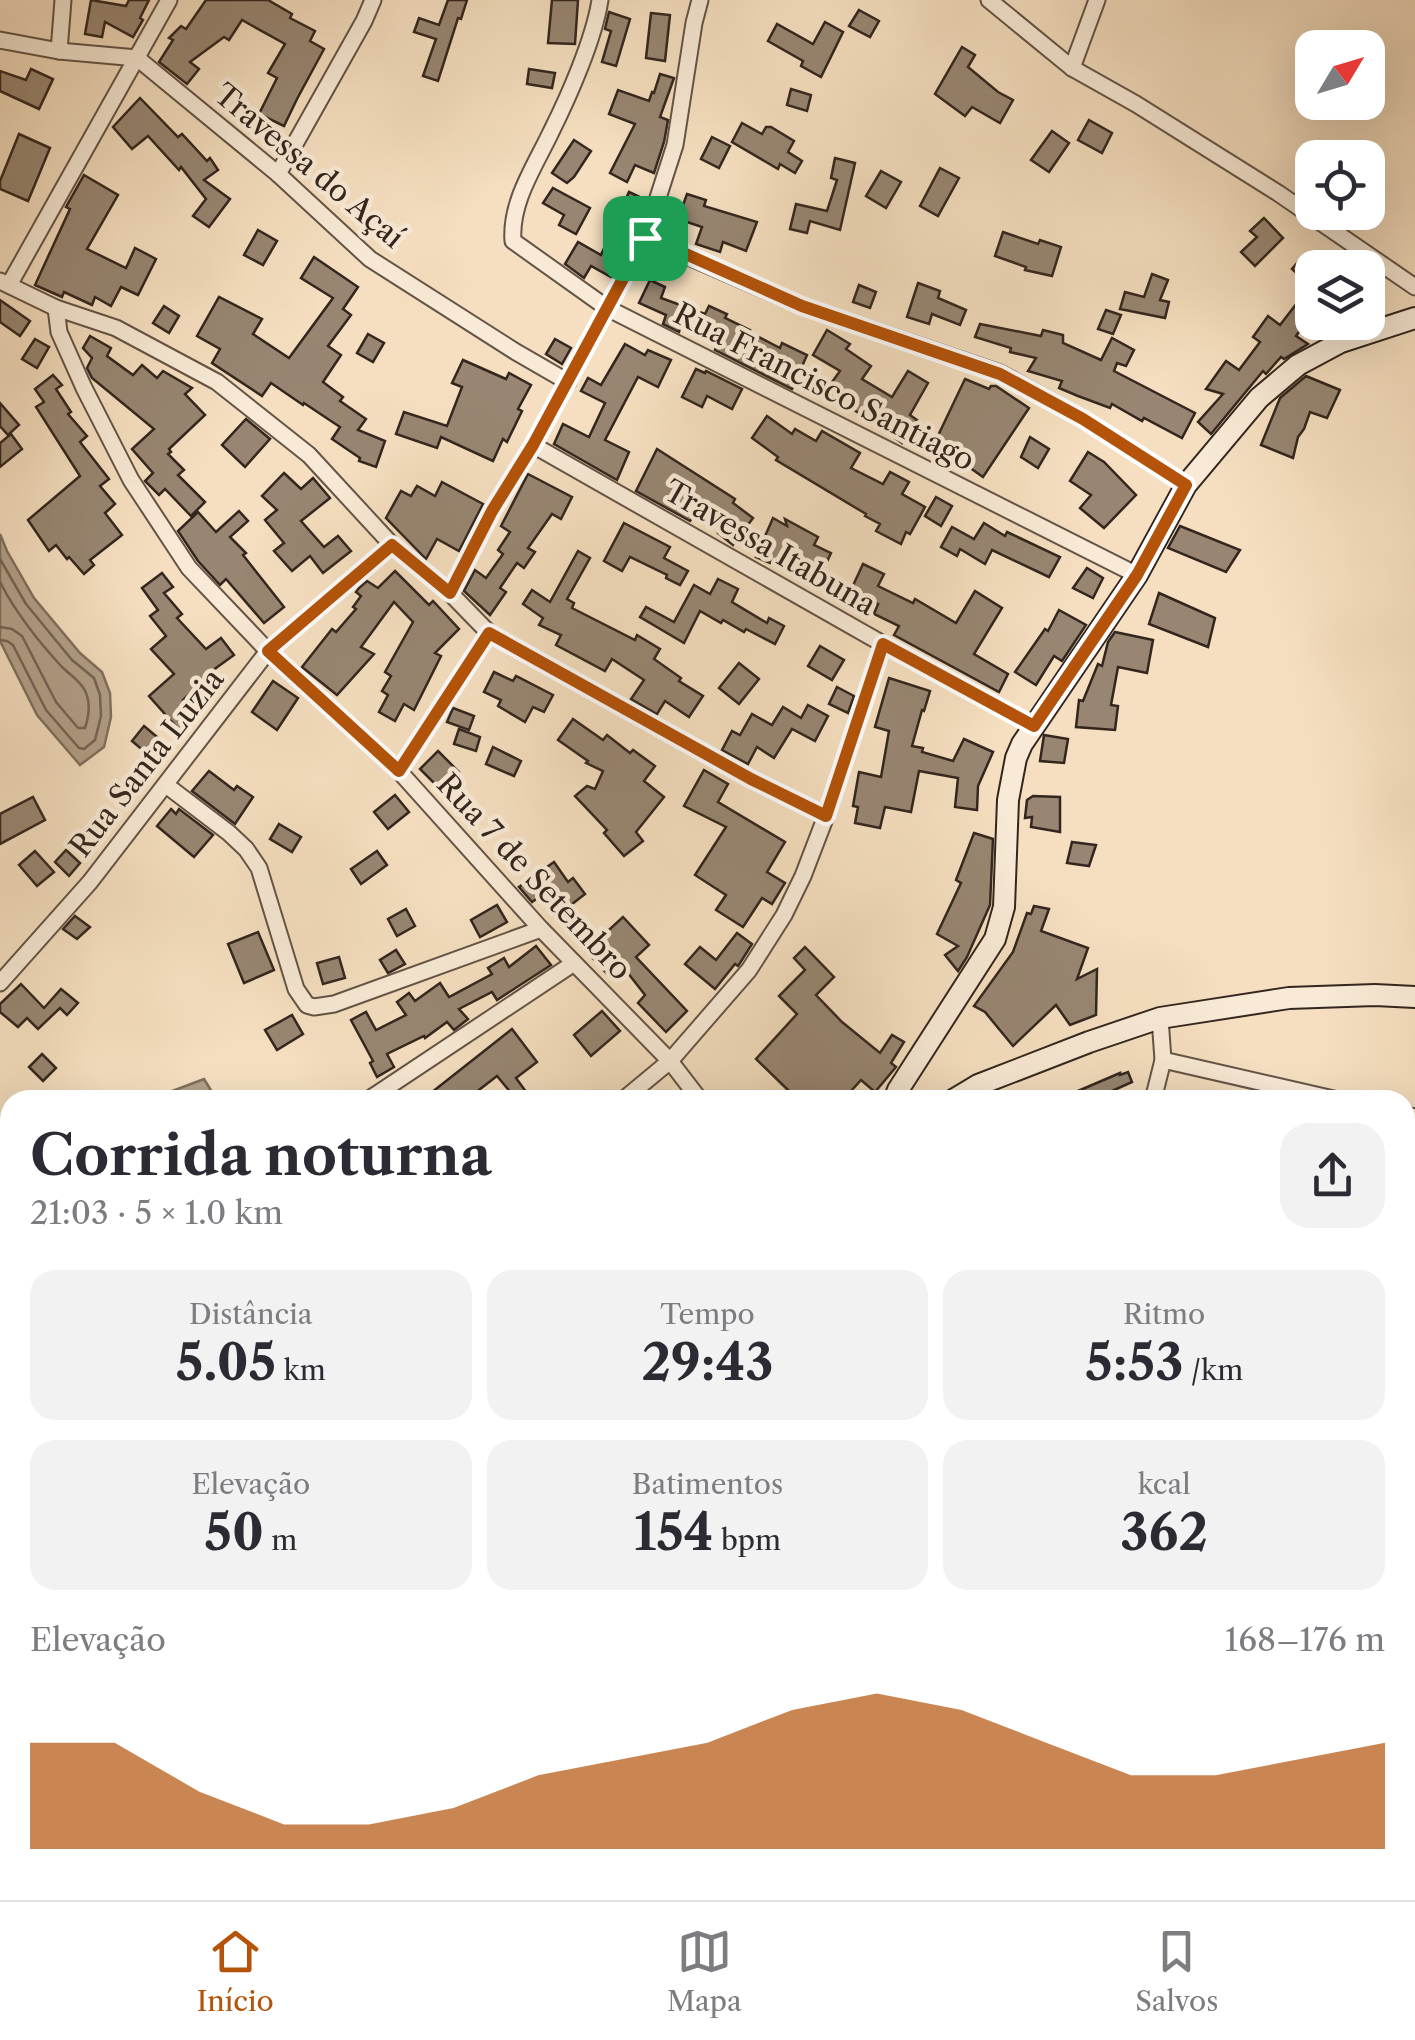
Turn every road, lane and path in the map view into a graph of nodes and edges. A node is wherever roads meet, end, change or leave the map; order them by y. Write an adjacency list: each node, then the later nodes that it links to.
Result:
1 (63, 0): 9 (street)
2 (169, 0): 10 (street)
3 (373, 0): 12 (street)
4 (600, 0): 17 (street, Rua Francisco Santiago)
5 (700, 0): 13 (street)
6 (989, 0): 11 (street)
7 (1096, 0): 11 (street)
8 (0, 40): 9 (street)
9 (59, 51): 10 (street)
10 (137, 58): 12 (street, Travessa do Açaí); 14 (street)
11 (1072, 68): 15 (street)
12 (278, 174): 19 (street, Travessa do Açaí)
13 (645, 238): 17 (street); 21 (street)
14 (4, 283): 16 (street)
15 (1415, 287)
16 (56, 308): 22 (street); 27 (street, Rua 7 de Setembro)
17 (607, 308): 19 (street); 23 (street, Rua Francisco Santiago)
18 (1415, 318): 21 (street)
19 (568, 382): 20 (street)
20 (533, 445): 24 (street); 26 (street, Travessa Itabuna)
21 (1186, 485): 23 (street)
22 (392, 545): 24 (street); 27 (street, Rua Santa Luzia)
23 (1137, 575): 28 (street)
24 (450, 593): 25 (street)
25 (489, 633): 29 (street); 31 (street)
26 (883, 644): 28 (street, Travessa Itabuna); 31 (street)
27 (268, 651): 29 (street, Rua 7 de Setembro); 30 (street, Rua Santa Luzia)
28 (1034, 726): 42 (street)
29 (399, 771): 32 (street, Rua 7 de Setembro)
30 (166, 785): 32 (street); 34 (street, Rua Santa Luzia)
31 (826, 816): 38 (street)
32 (542, 929): 33 (street, Rua 7 de Setembro)
33 (574, 962): 38 (street, Rua 7 de Setembro); 39 (street)
34 (0, 984)
35 (1415, 997): 36 (street)
36 (1160, 1018): 37 (street); 43 (street)
37 (1162, 1060): 44 (street); 45 (street)
38 (670, 1061): 40 (street); 41 (street, Rua 7 de Setembro)
39 (383, 1090)
40 (635, 1090)
41 (692, 1090)
42 (899, 1090)
43 (969, 1090)
44 (1155, 1090)
45 (1294, 1090)

